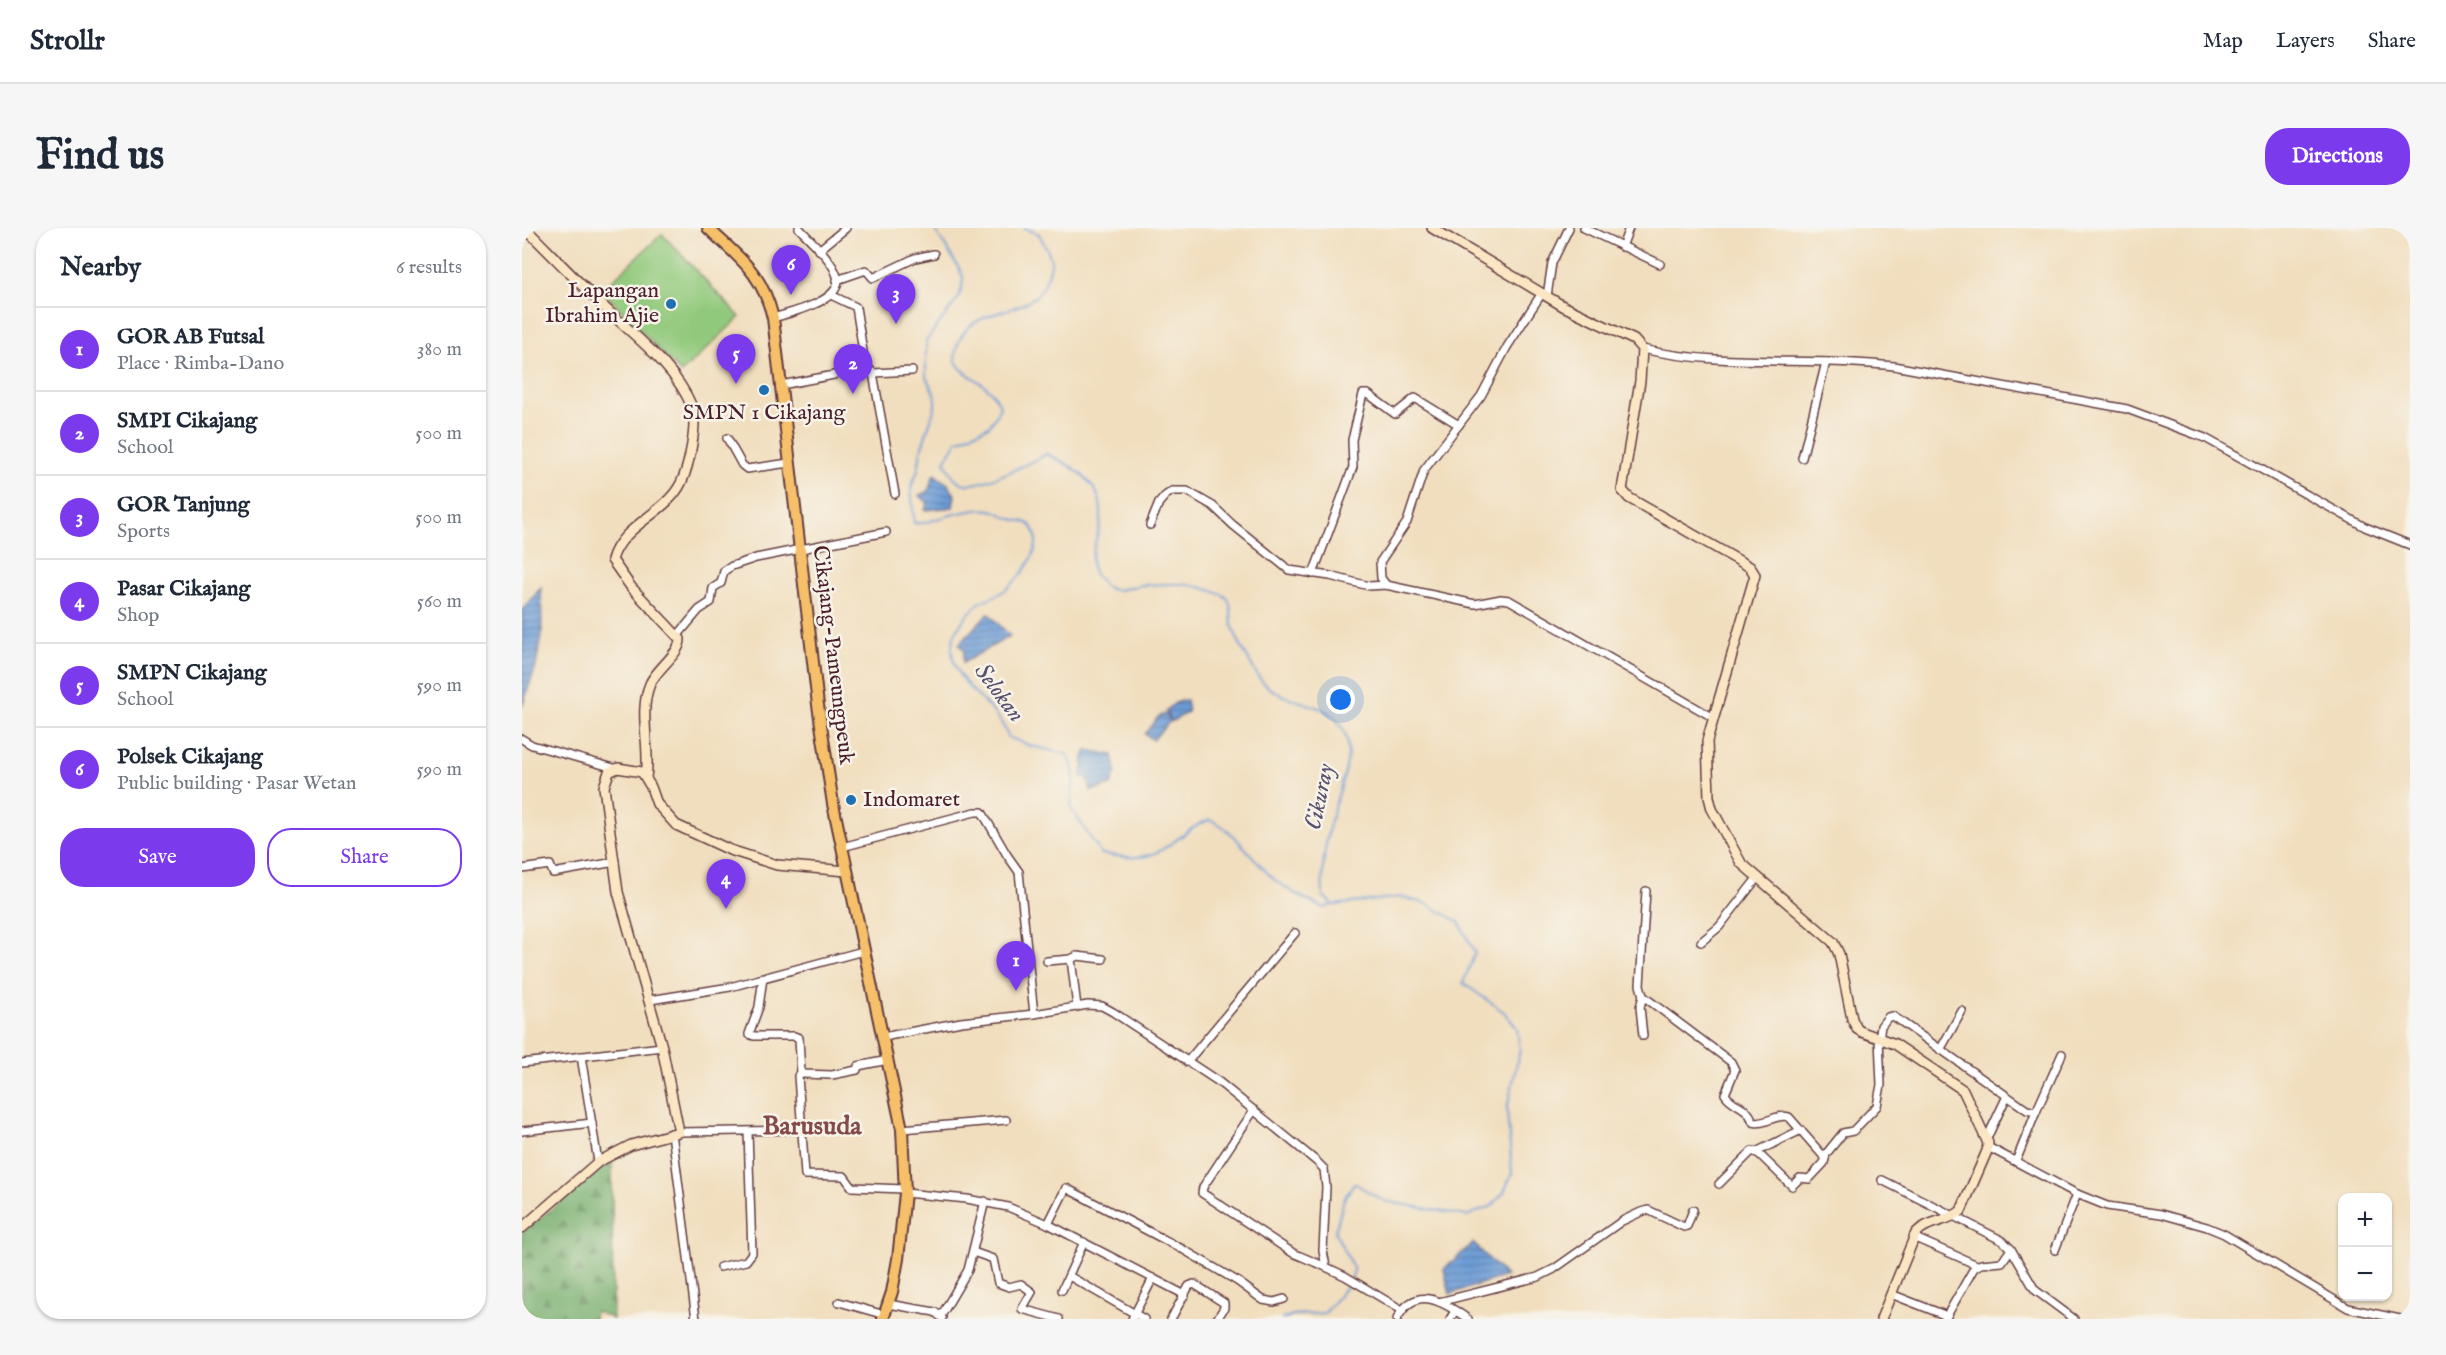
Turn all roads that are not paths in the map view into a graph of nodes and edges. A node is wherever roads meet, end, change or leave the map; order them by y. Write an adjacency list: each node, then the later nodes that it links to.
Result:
1 (525, 228): 34 (street)
2 (708, 228): 16 (main road, Cikajang-Pameungpeuk)
3 (799, 228): 10 (street)
4 (846, 228): 10 (street)
5 (1432, 228): 15 (street)
6 (1569, 228): 15 (street)
7 (1584, 228): 9 (street)
8 (1629, 228): 9 (street)
9 (1622, 247): 12 (street)
10 (819, 250): 13 (street)
11 (934, 254): 13 (street)
12 (1660, 264)
13 (837, 280): 14 (street)
14 (831, 295): 16 (street); 20 (street)
15 (1544, 295): 17 (street); 23 (street)
16 (773, 318): 22 (main road, Cikajang-Pameungpeuk)
17 (1642, 349): 18 (street); 35 (street)
18 (1826, 362): 25 (street); 30 (street)
19 (912, 371): 20 (street)
20 (873, 373): 27 (street)
21 (834, 375): 22 (street)
22 (781, 385): 26 (main road, Cikajang-Pameungpeuk)
23 (1459, 425): 32 (street); 33 (street)
24 (727, 438): 26 (street)
25 (1802, 458)
26 (789, 463): 31 (main road, Cikajang-Pameungpeuk)
27 (895, 494)
28 (1150, 525): 32 (street)
29 (886, 532): 31 (street)
30 (2410, 545)
31 (799, 550): 34 (street); 39 (main road, Cikajang-Pameungpeuk)
32 (1313, 574): 33 (street)
33 (1386, 585): 35 (street)
34 (678, 635): 38 (street)
35 (1714, 718): 43 (street)
36 (522, 739): 37 (street)
37 (614, 768): 38 (street); 40 (street)
38 (646, 777): 42 (street)
39 (842, 847): 42 (main road, Cikajang-Pameungpeuk); 56 (street)
40 (615, 862): 41 (street); 53 (street)
41 (522, 869)
42 (847, 871): 47 (main road, Cikajang-Pameungpeuk)
43 (1758, 877): 46 (street); 59 (street)
44 (1646, 891): 52 (street)
45 (1295, 933): 65 (street)
46 (1701, 942)
47 (863, 951): 51 (street); 58 (main road, Cikajang-Pameungpeuk)
48 (1071, 959): 49 (street); 50 (street); 54 (street)
49 (1102, 959)
50 (1047, 961)
51 (763, 977): 53 (street); 67 (street)
52 (1643, 996): 57 (street); 75 (street)
53 (650, 1000): 60 (street)
54 (1077, 1007): 56 (street); 65 (street)
55 (1962, 1011): 61 (street)
56 (1034, 1014): 58 (street)
57 (1643, 1036)
58 (883, 1037): 64 (main road, Cikajang-Pameungpeuk)
59 (1879, 1039): 61 (street); 79 (street); 81 (street)
60 (662, 1047): 63 (street); 78 (street)
61 (1940, 1050): 68 (street)
62 (2062, 1054): 70 (street)
63 (581, 1056): 66 (street); 72 (street)
64 (888, 1060): 67 (street); 73 (main road, Cikajang-Pameungpeuk)
65 (1187, 1062): 69 (street)
66 (522, 1063)
67 (801, 1074): 74 (street)
68 (2007, 1096): 70 (street); 79 (street)
69 (1254, 1110): 100 (street); 100 (street)
70 (2036, 1112): 82 (street)
71 (1006, 1120): 73 (street)
72 (592, 1123): 76 (street); 83 (street)
73 (902, 1129): 86 (main road, Cikajang-Pameungpeuk)
74 (801, 1130): 77 (street); 86 (street)
75 (1801, 1130): 80 (street); 81 (street)
76 (522, 1131)
77 (748, 1132): 78 (street); 99 (street)
78 (675, 1133): 83 (street); 115 (street)
79 (1987, 1142): 82 (street); 90 (street)
80 (1756, 1152): 81 (street); 85 (street)
81 (1825, 1158)
82 (2016, 1161): 87 (street)
83 (598, 1162): 92 (street)
84 (1882, 1180): 90 (street)
85 (1719, 1184)
86 (904, 1191): 88 (street); 111 (main road, Cikajang-Pameungpeuk)
87 (2077, 1194): 96 (street); 125 (street)
88 (985, 1201): 91 (street); 97 (street)
89 (1693, 1210): 108 (street)
90 (1955, 1216): 93 (street); 95 (street)
91 (1048, 1224): 94 (street); 106 (street)
92 (522, 1228)
93 (1913, 1237): 98 (street); 104 (street)
94 (1084, 1242): 101 (street); 102 (street)
95 (2011, 1249): 98 (street); 124 (street)
96 (2055, 1250)
97 (973, 1252): 114 (street); 116 (street)
98 (1977, 1265): 113 (street)
99 (720, 1267)
100 (1326, 1267): 109 (street)
101 (1069, 1276): 103 (street); 112 (street)
102 (1153, 1278): 105 (street); 112 (street)
103 (1062, 1290)
104 (1892, 1294): 113 (street); 123 (street)
105 (1185, 1295): 118 (street); 119 (street)
106 (1284, 1299)
107 (839, 1302): 111 (street)
108 (1439, 1302): 109 (street); 110 (street)
109 (1402, 1310): 120 (street)
110 (1455, 1311): 121 (street); 122 (street)
111 (885, 1313): 114 (street)
112 (1133, 1316): 117 (street)
113 (1946, 1317)
114 (942, 1318)
115 (696, 1319)
116 (1059, 1319)
117 (1144, 1319)
118 (1172, 1319)
119 (1217, 1319)
120 (1397, 1319)
121 (1450, 1319)
122 (1468, 1319)
123 (1881, 1319)
124 (2074, 1319)
125 (2400, 1319)

